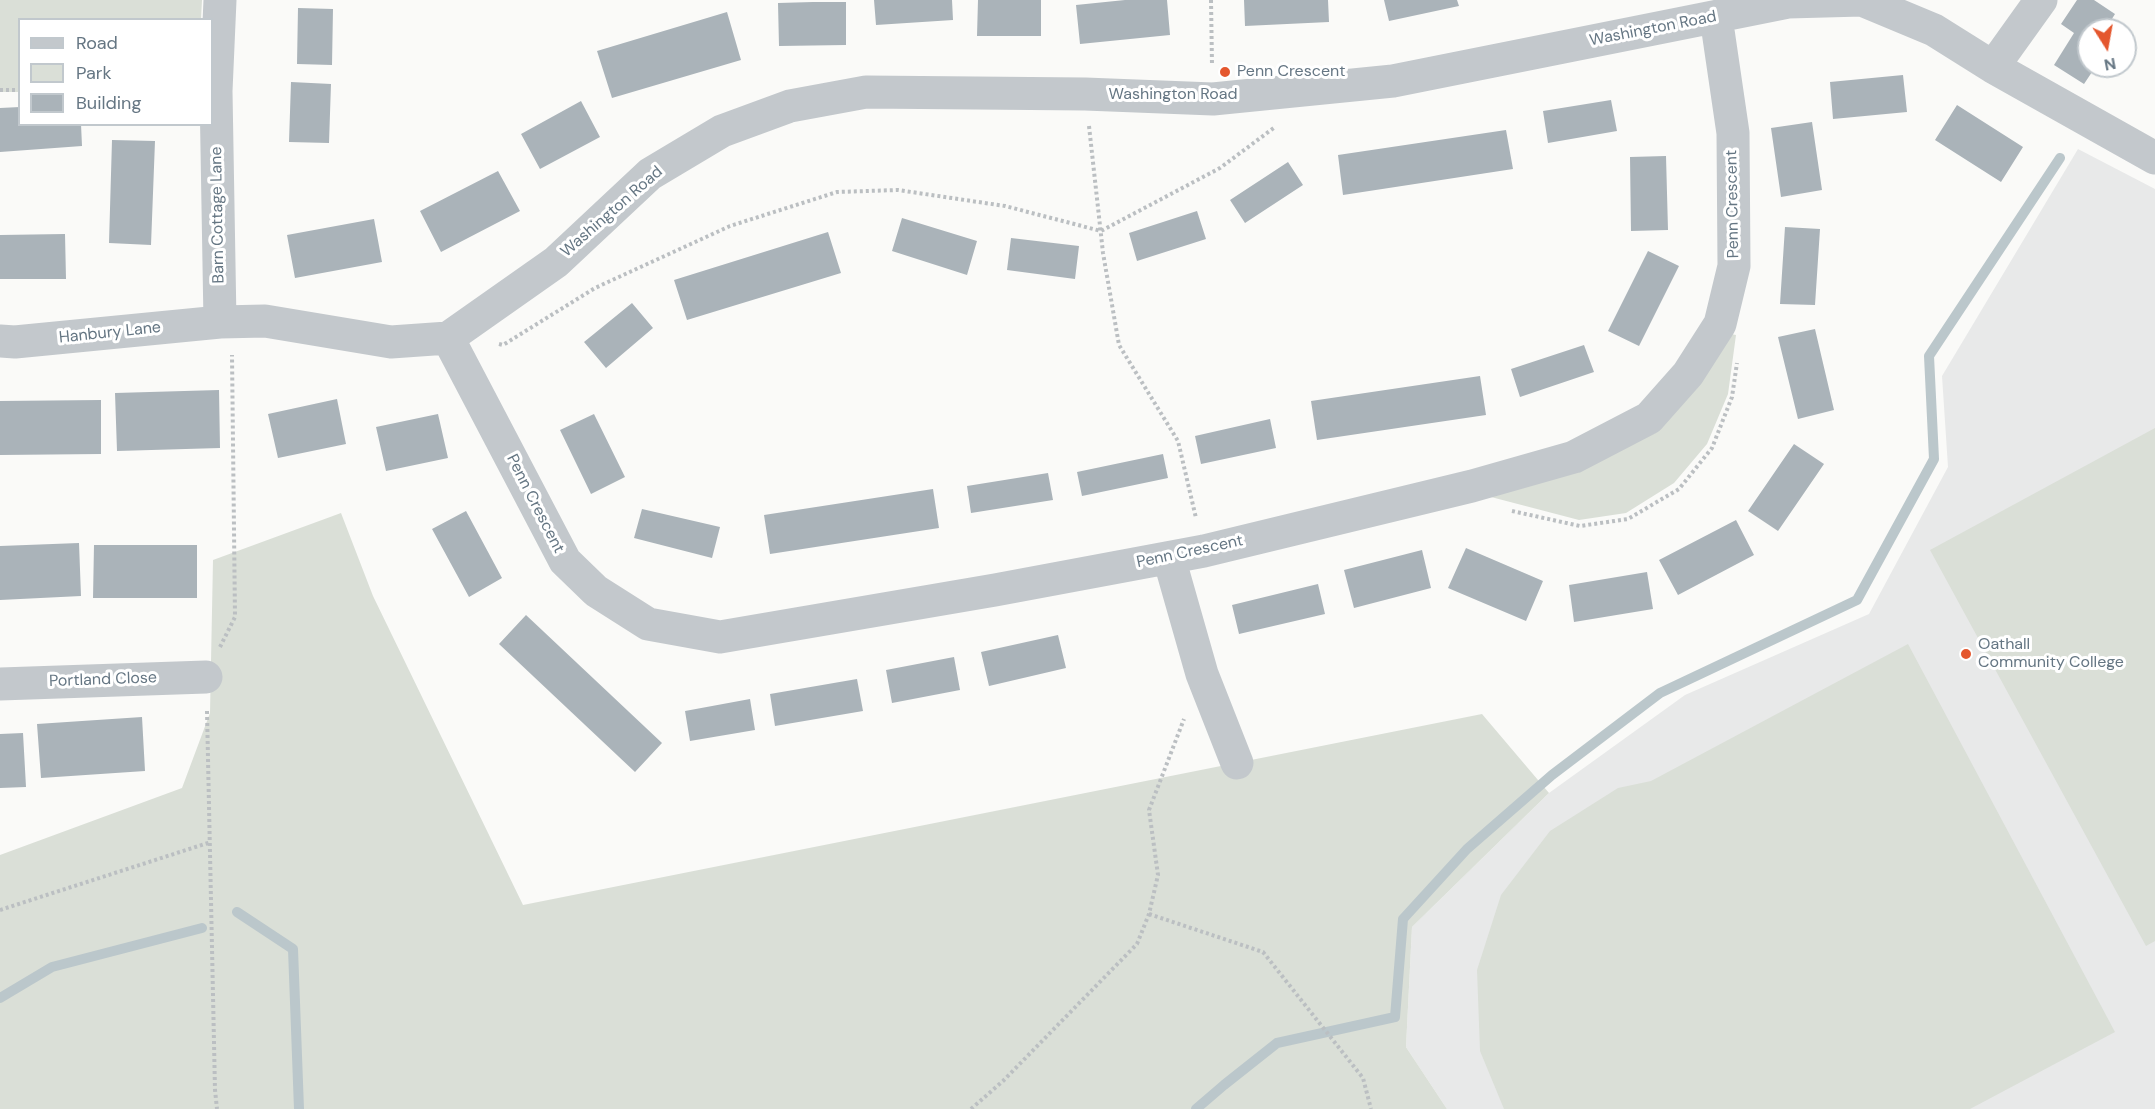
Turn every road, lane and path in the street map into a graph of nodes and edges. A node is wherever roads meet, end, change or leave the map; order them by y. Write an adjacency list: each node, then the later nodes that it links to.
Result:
1 (220, 0): 13 (street, Barn Cottage Lane)
2 (1211, 0): 9 (path)
3 (2041, 0): 5 (street)
4 (1716, 17): 5 (street, Washington Road); 9 (street, Washington Road); 16 (street, Penn Crescent)
5 (1993, 67): 11 (street, Washington Road)
6 (0, 90): 7 (path)
7 (18, 90)
8 (1085, 94): 9 (street, Washington Road); 12 (path); 14 (street, Washington Road)
9 (1213, 99)
10 (1284, 121): 12 (path)
11 (2155, 158)
12 (1101, 231): 14 (path); 16 (path)
13 (220, 322): 14 (street); 15 (street, Hanbury Lane); 19 (path)
14 (448, 338): 17 (street, Penn Crescent)
15 (0, 341)
16 (1204, 551): 17 (street, Penn Crescent)
17 (1169, 558): 18 (street)
18 (1202, 674): 21 (street); 24 (path)
19 (206, 677): 20 (street, Portland Close); 22 (path)
20 (0, 684)
21 (1237, 763)
22 (211, 842): 23 (path); 25 (path)
23 (0, 910)
24 (1149, 914): 26 (path); 27 (path)
25 (218, 1109)
26 (971, 1109)
27 (1371, 1109)

